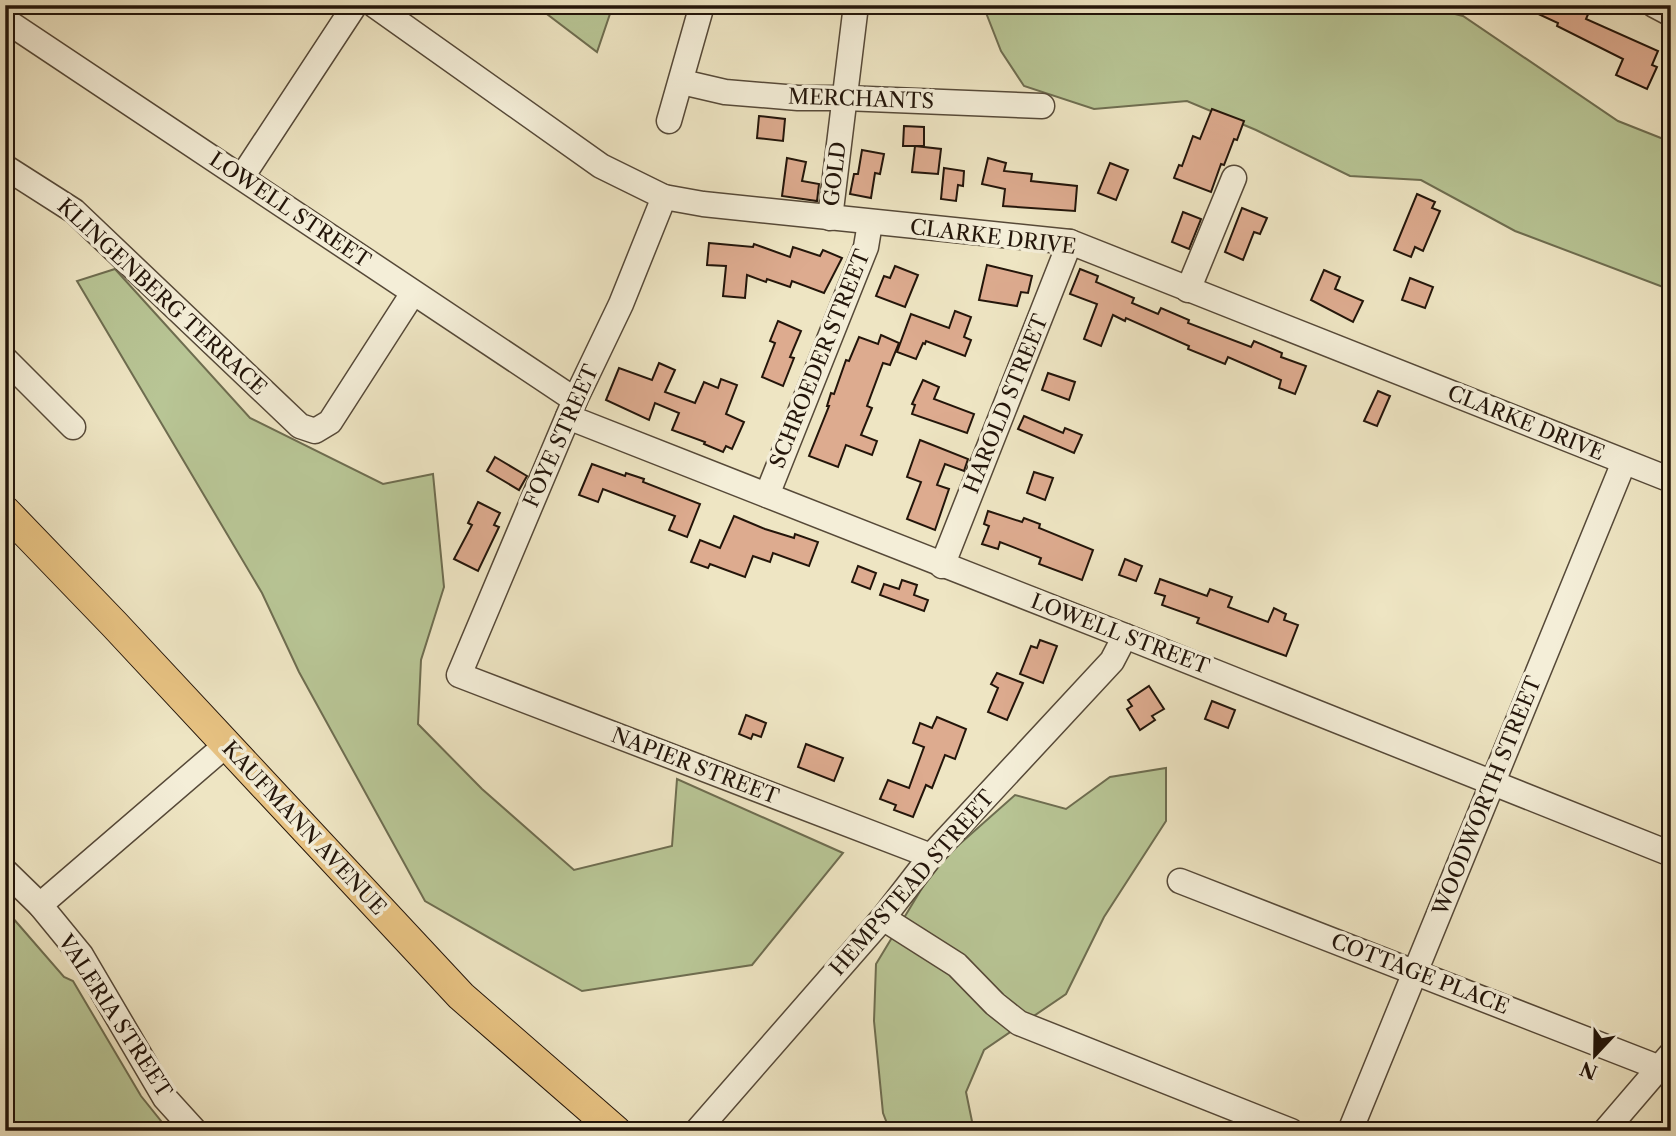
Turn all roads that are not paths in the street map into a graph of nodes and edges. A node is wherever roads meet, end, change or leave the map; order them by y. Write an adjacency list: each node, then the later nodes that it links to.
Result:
1 (355, 5): 13 (street)
2 (374, 5): 15 (street, CLARKE DRIVE)
3 (702, 5): 8 (street)
4 (856, 5): 9 (street, GOLD)
5 (1654, 5): 6 (street)
6 (1671, 14)
7 (5, 20): 13 (street, LOWELL STREET)
8 (682, 82): 9 (street, MERCHANTS); 11 (street)
9 (844, 98): 10 (street, MERCHANTS); 16 (street, GOLD)
10 (1042, 106)
11 (669, 121)
12 (9, 175): 20 (street, KLINGENBERG TERRACE)
13 (242, 177): 20 (street, LOWELL STREET)
14 (1234, 178): 19 (street)
15 (664, 197): 16 (street, CLARKE DRIVE); 22 (street, FOYE STREET)
16 (830, 218): 17 (street, CLARKE DRIVE)
17 (870, 223): 18 (street, CLARKE DRIVE); 26 (street, SCHROEDER STREET)
18 (1070, 242): 19 (street, CLARKE DRIVE); 28 (street, HAROLD STREET)
19 (1188, 290): 24 (street, CLARKE DRIVE)
20 (413, 293): 22 (street, LOWELL STREET)
21 (5, 359): 23 (street)
22 (571, 408): 26 (street, LOWELL STREET); 30 (street, FOYE STREET)
23 (73, 427)
24 (1624, 462): 25 (street, CLARKE DRIVE); 32 (street, WOODWORTH STREET)
25 (1671, 480)
26 (767, 495): 28 (street, LOWELL STREET)
27 (5, 511): 31 (main road, KAUFMANN AVENUE)
28 (942, 566): 29 (street, LOWELL STREET)
29 (1125, 635): 32 (street, LOWELL STREET); 34 (street, HEMPSTEAD STREET)
30 (459, 675): 34 (street, NAPIER STREET)
31 (226, 745): 37 (street); 42 (main road, KAUFMANN AVENUE)
32 (1492, 782): 33 (street, LOWELL STREET); 39 (street, WOODWORTH STREET)
33 (1671, 854)
34 (931, 856): 38 (street, HEMPSTEAD STREET)
35 (5, 872): 37 (street, VALERIA STREET)
36 (1180, 881): 39 (street, COTTAGE PLACE)
37 (40, 905): 41 (street, VALERIA STREET)
38 (883, 918): 43 (street, HEMPSTEAD STREET); 44 (street)
39 (1417, 972): 40 (street, COTTAGE PLACE); 45 (street, WOODWORTH STREET)
40 (1665, 1061): 46 (street)
41 (195, 1131)
42 (617, 1131)
43 (697, 1131)
44 (1291, 1131)
45 (1350, 1131)
46 (1605, 1131)

